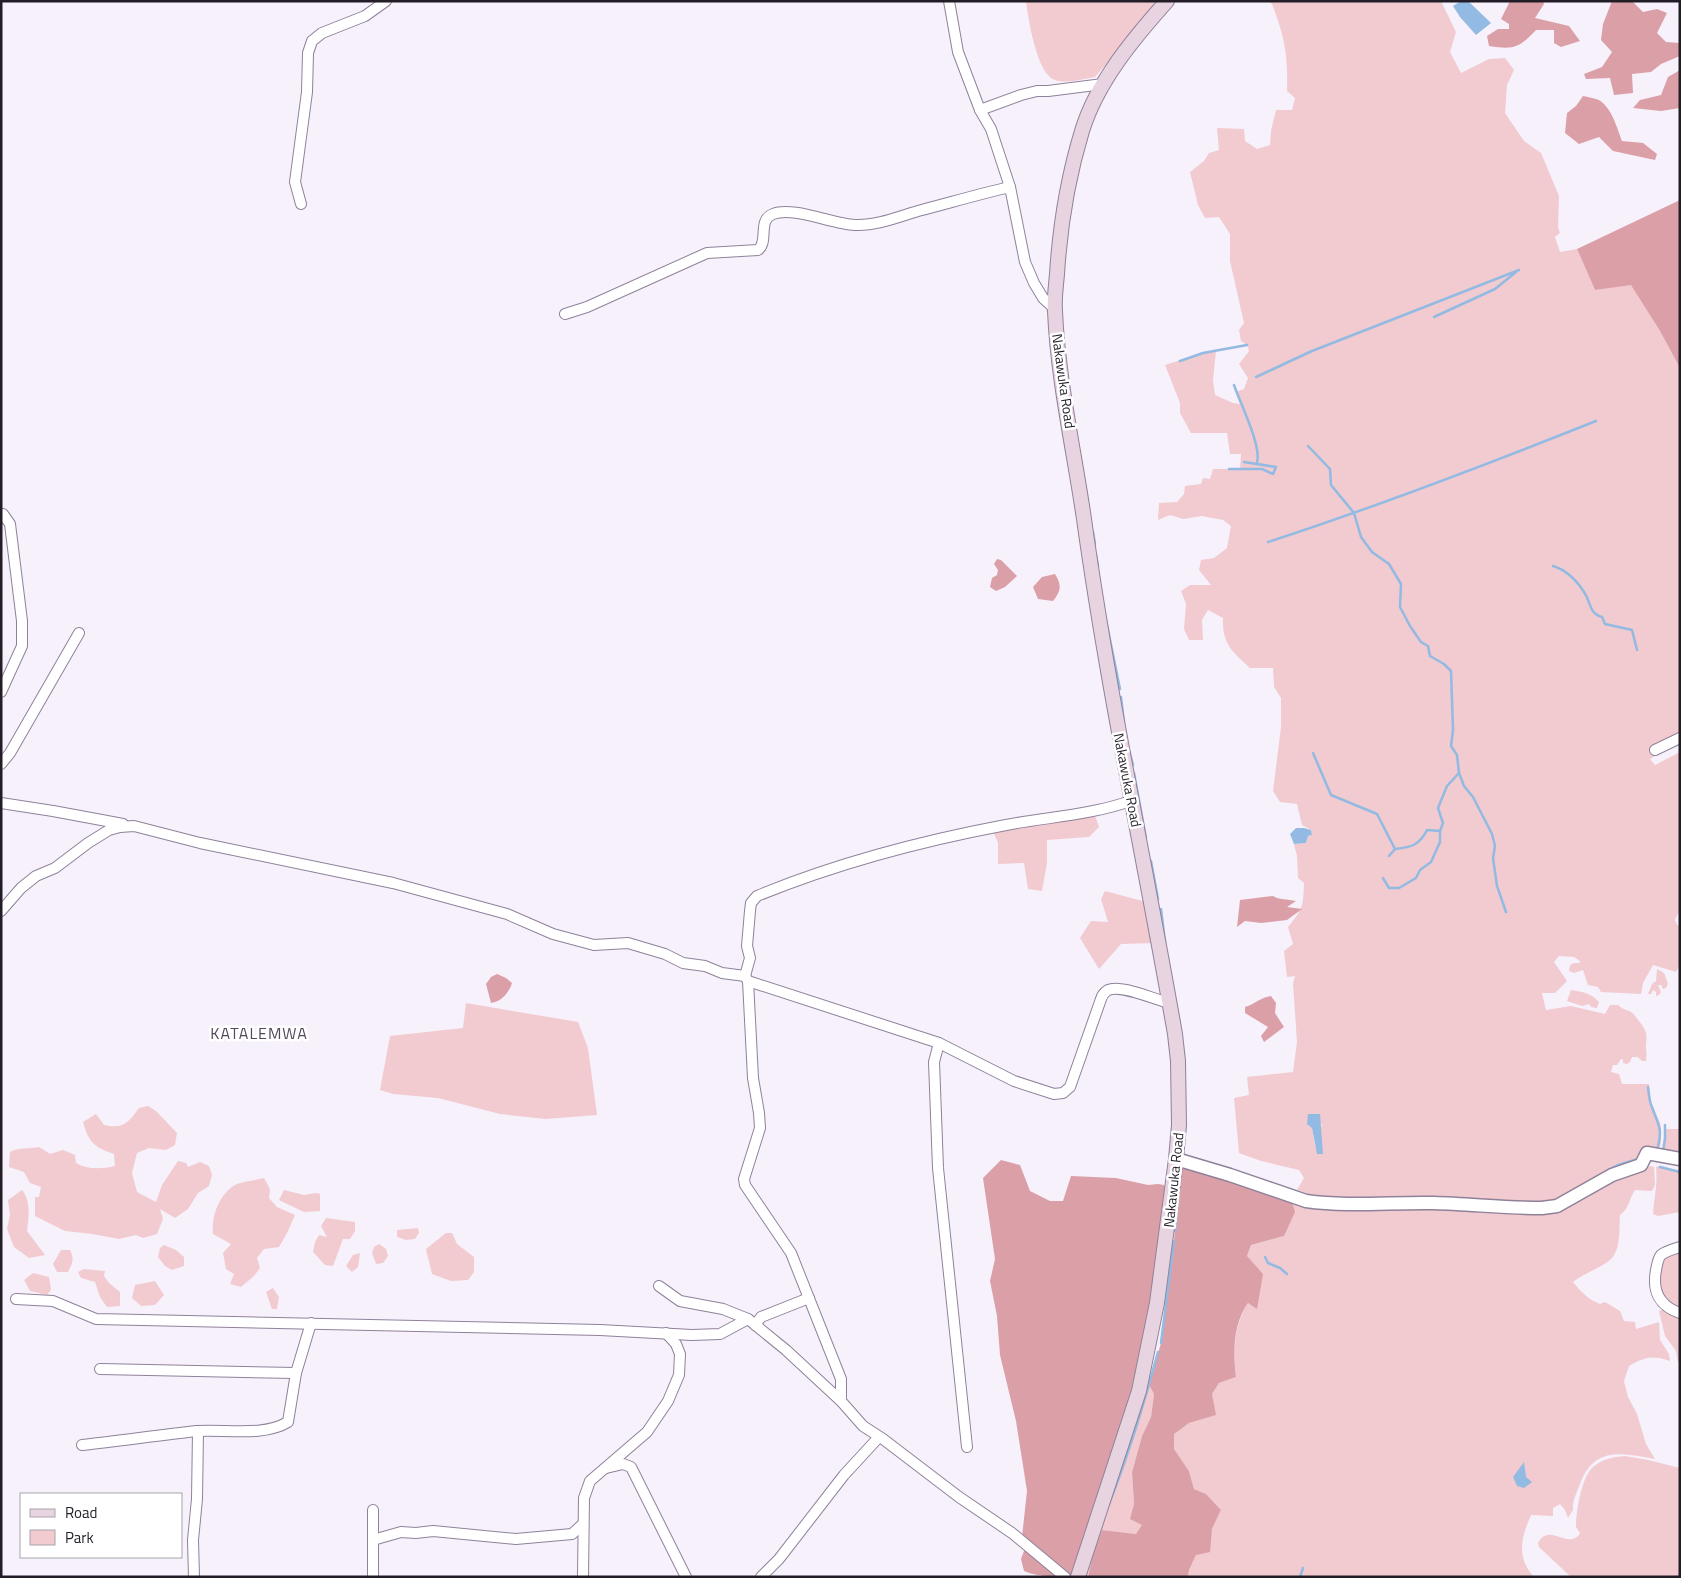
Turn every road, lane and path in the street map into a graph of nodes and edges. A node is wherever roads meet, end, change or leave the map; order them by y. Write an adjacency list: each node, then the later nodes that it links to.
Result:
1 (386, 1): 7 (street)
2 (949, 1): 5 (street)
3 (1167, 1): 4 (main road, Nakawuka Road)
4 (1103, 84): 5 (street); 8 (main road, Nakawuka Road)
5 (980, 110): 6 (street)
6 (1010, 187): 8 (street); 9 (street)
7 (301, 204)
8 (1055, 309): 16 (main road, Nakawuka Road)
9 (565, 314)
10 (1, 514): 12 (street)
11 (79, 633): 15 (street)
12 (1, 692)
13 (1680, 738): 14 (street)
14 (1655, 750)
15 (1, 764)
16 (1132, 800): 20 (street); 21 (main road, Nakawuka Road)
17 (1, 803): 18 (street)
18 (134, 826): 19 (street); 20 (street)
19 (1, 911)
20 (747, 979): 22 (street); 27 (street)
21 (1170, 1003): 22 (street); 24 (main road, Nakawuka Road)
22 (939, 1043): 41 (street)
23 (1680, 1158): 24 (street)
24 (1176, 1159): 54 (main road, Nakawuka Road)
25 (1680, 1247): 29 (street)
26 (659, 1286): 30 (street)
27 (809, 1298): 30 (street); 37 (street)
28 (16, 1299): 31 (street)
29 (1680, 1313)
30 (752, 1322): 33 (street); 37 (street)
31 (311, 1323): 32 (street); 36 (street)
32 (666, 1334): 33 (street); 34 (street)
33 (688, 1334): 34 (street)
34 (678, 1348): 42 (street)
35 (100, 1368): 36 (street)
36 (296, 1373): 38 (street)
37 (842, 1402): 39 (street)
38 (198, 1431): 40 (street); 48 (street)
39 (879, 1436): 52 (street); 53 (street)
40 (82, 1446)
41 (967, 1447)
42 (605, 1468): 44 (street); 51 (street)
43 (373, 1510): 46 (street)
44 (583, 1524): 45 (street); 47 (street)
45 (572, 1534): 46 (street); 47 (street)
46 (373, 1540): 49 (street)
47 (583, 1543): 50 (street)
48 (194, 1577)
49 (373, 1577)
50 (583, 1577)
51 (686, 1577)
52 (761, 1577)
53 (1064, 1577)
54 (1078, 1577)

